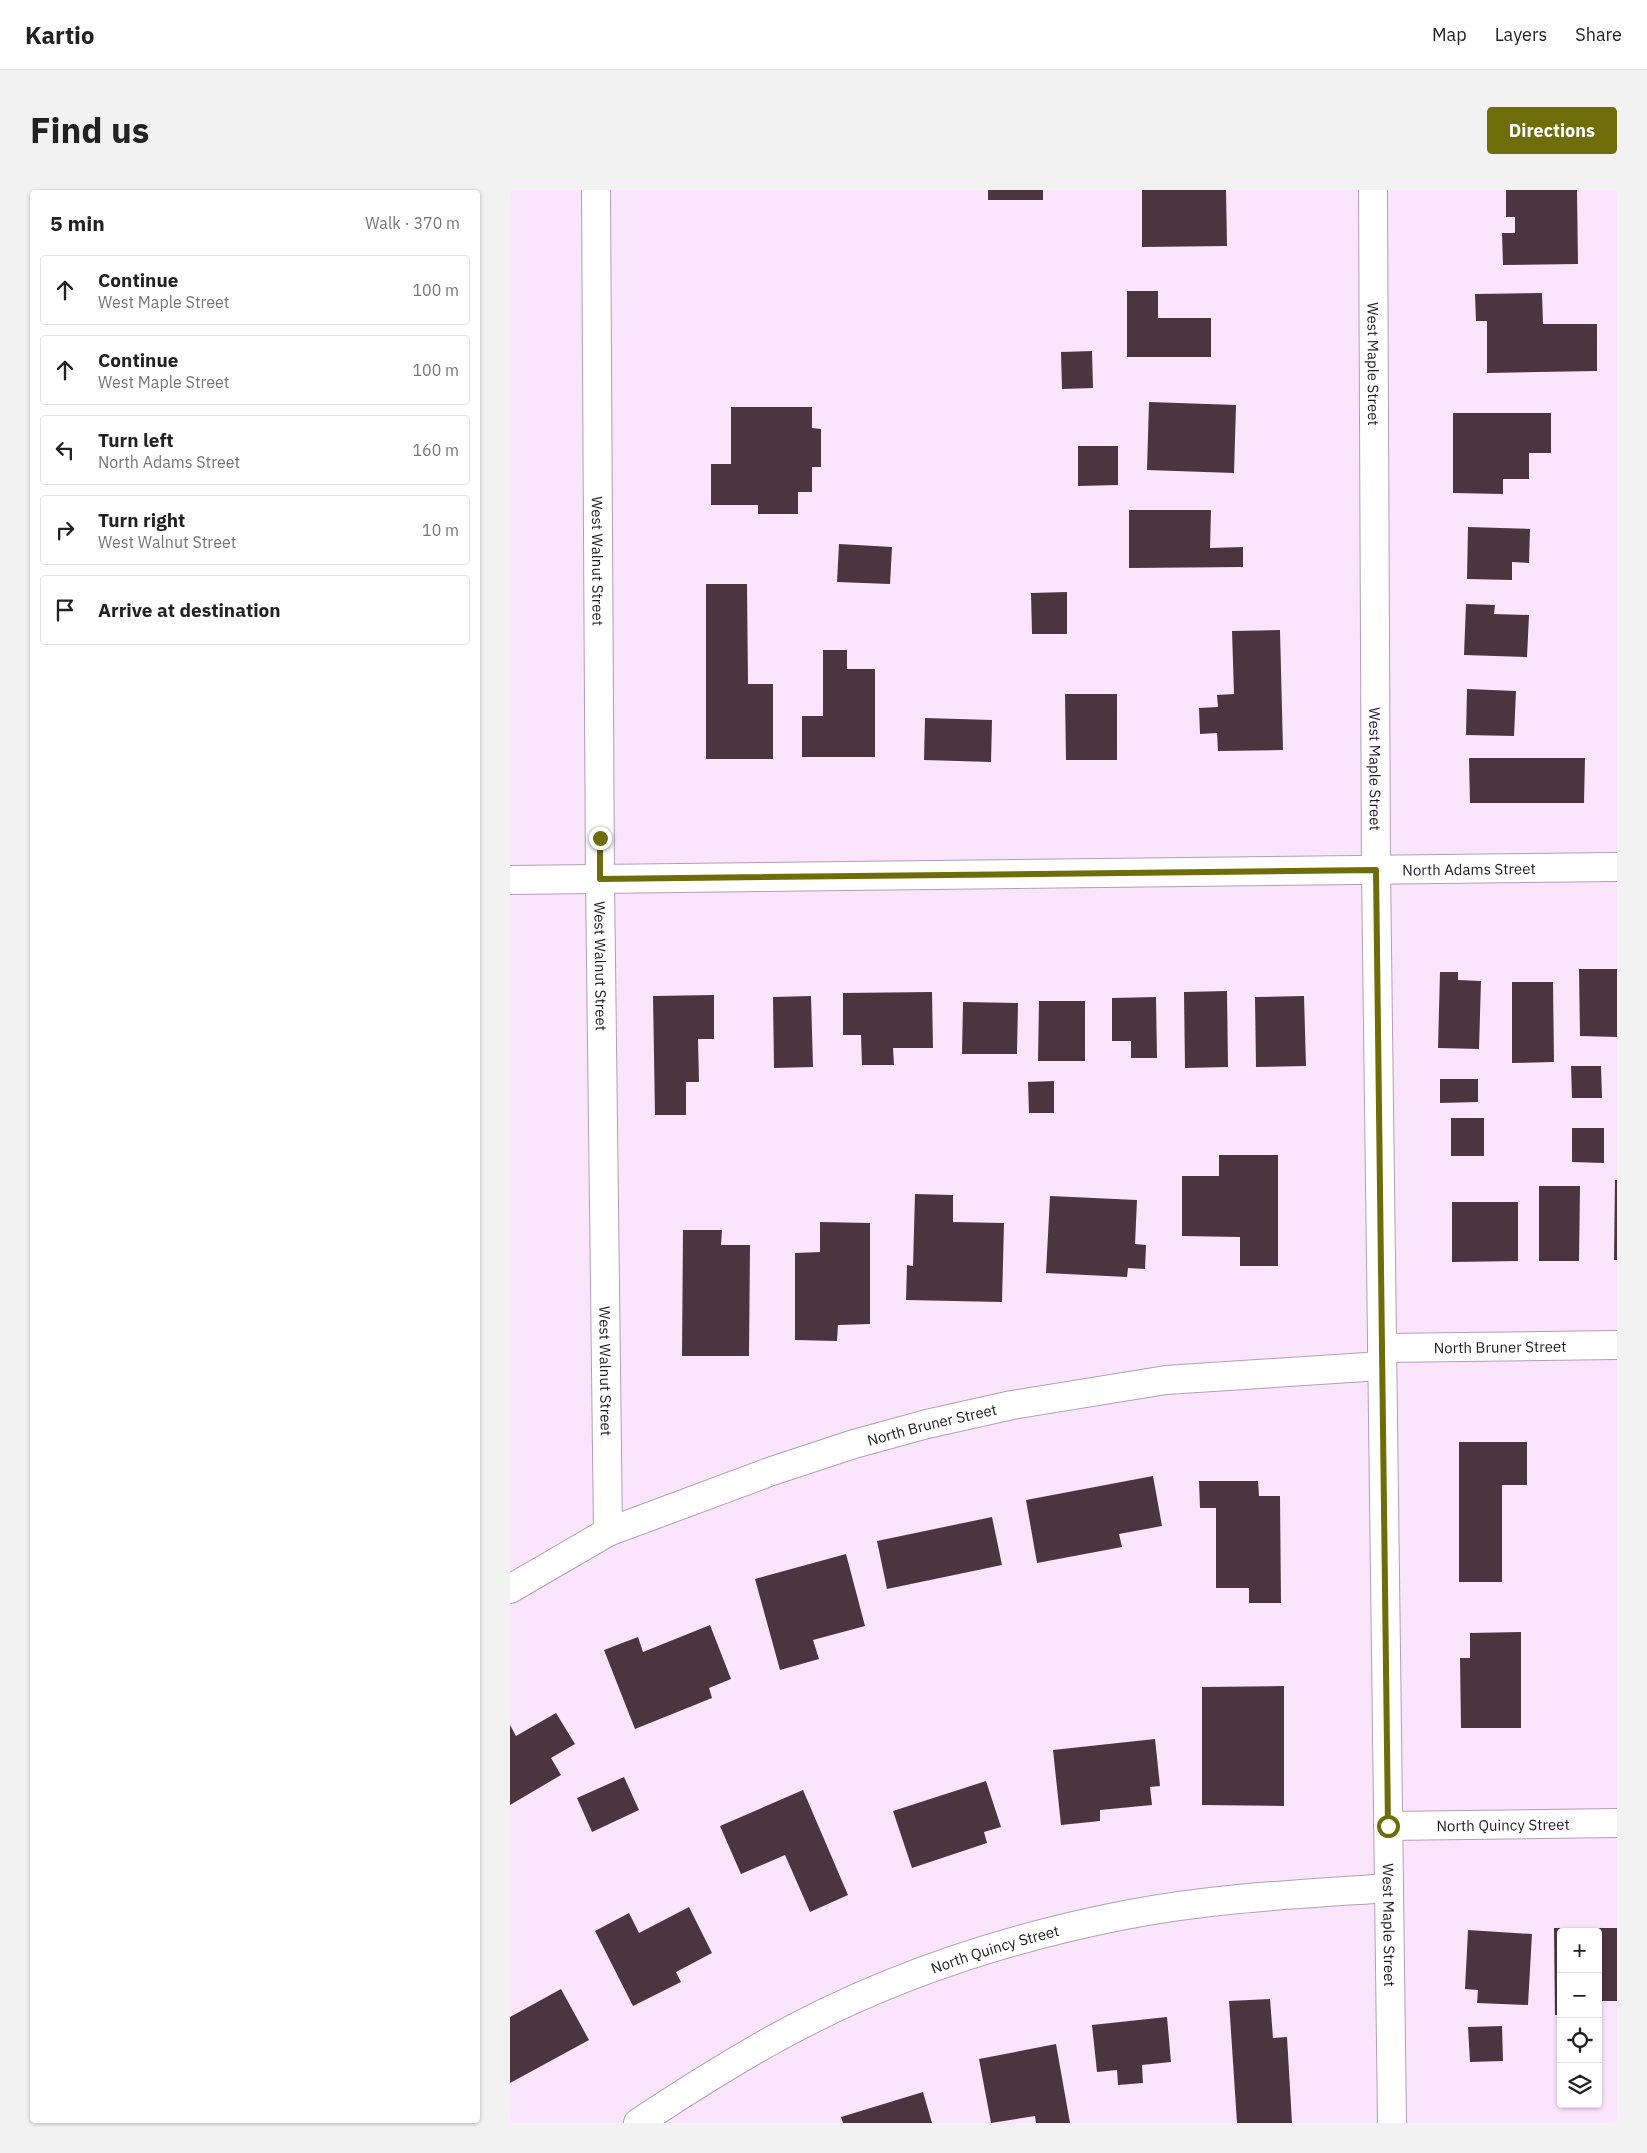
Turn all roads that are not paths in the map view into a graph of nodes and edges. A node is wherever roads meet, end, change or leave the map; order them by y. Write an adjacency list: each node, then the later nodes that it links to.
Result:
1 (596, 190): 5 (street, West Walnut Street)
2 (1373, 190): 4 (street, West Maple Street)
3 (1617, 867): 4 (street, North Adams Street)
4 (1376, 870): 5 (street, North Adams Street); 8 (street, West Maple Street)
5 (600, 879): 6 (street, North Adams Street); 9 (street, West Walnut Street)
6 (510, 880)
7 (1617, 1345): 8 (street, North Bruner Street)
8 (1381, 1357): 9 (street, North Bruner Street); 12 (street, West Maple Street)
9 (608, 1532): 10 (street, North Bruner Street)
10 (510, 1588)
11 (1617, 1823): 12 (street, North Quincy Street)
12 (1388, 1826): 13 (street, West Maple Street)
13 (1389, 1888): 14 (street, North Quincy Street); 15 (street, West Maple Street)
14 (638, 2123)
15 (1392, 2123)

